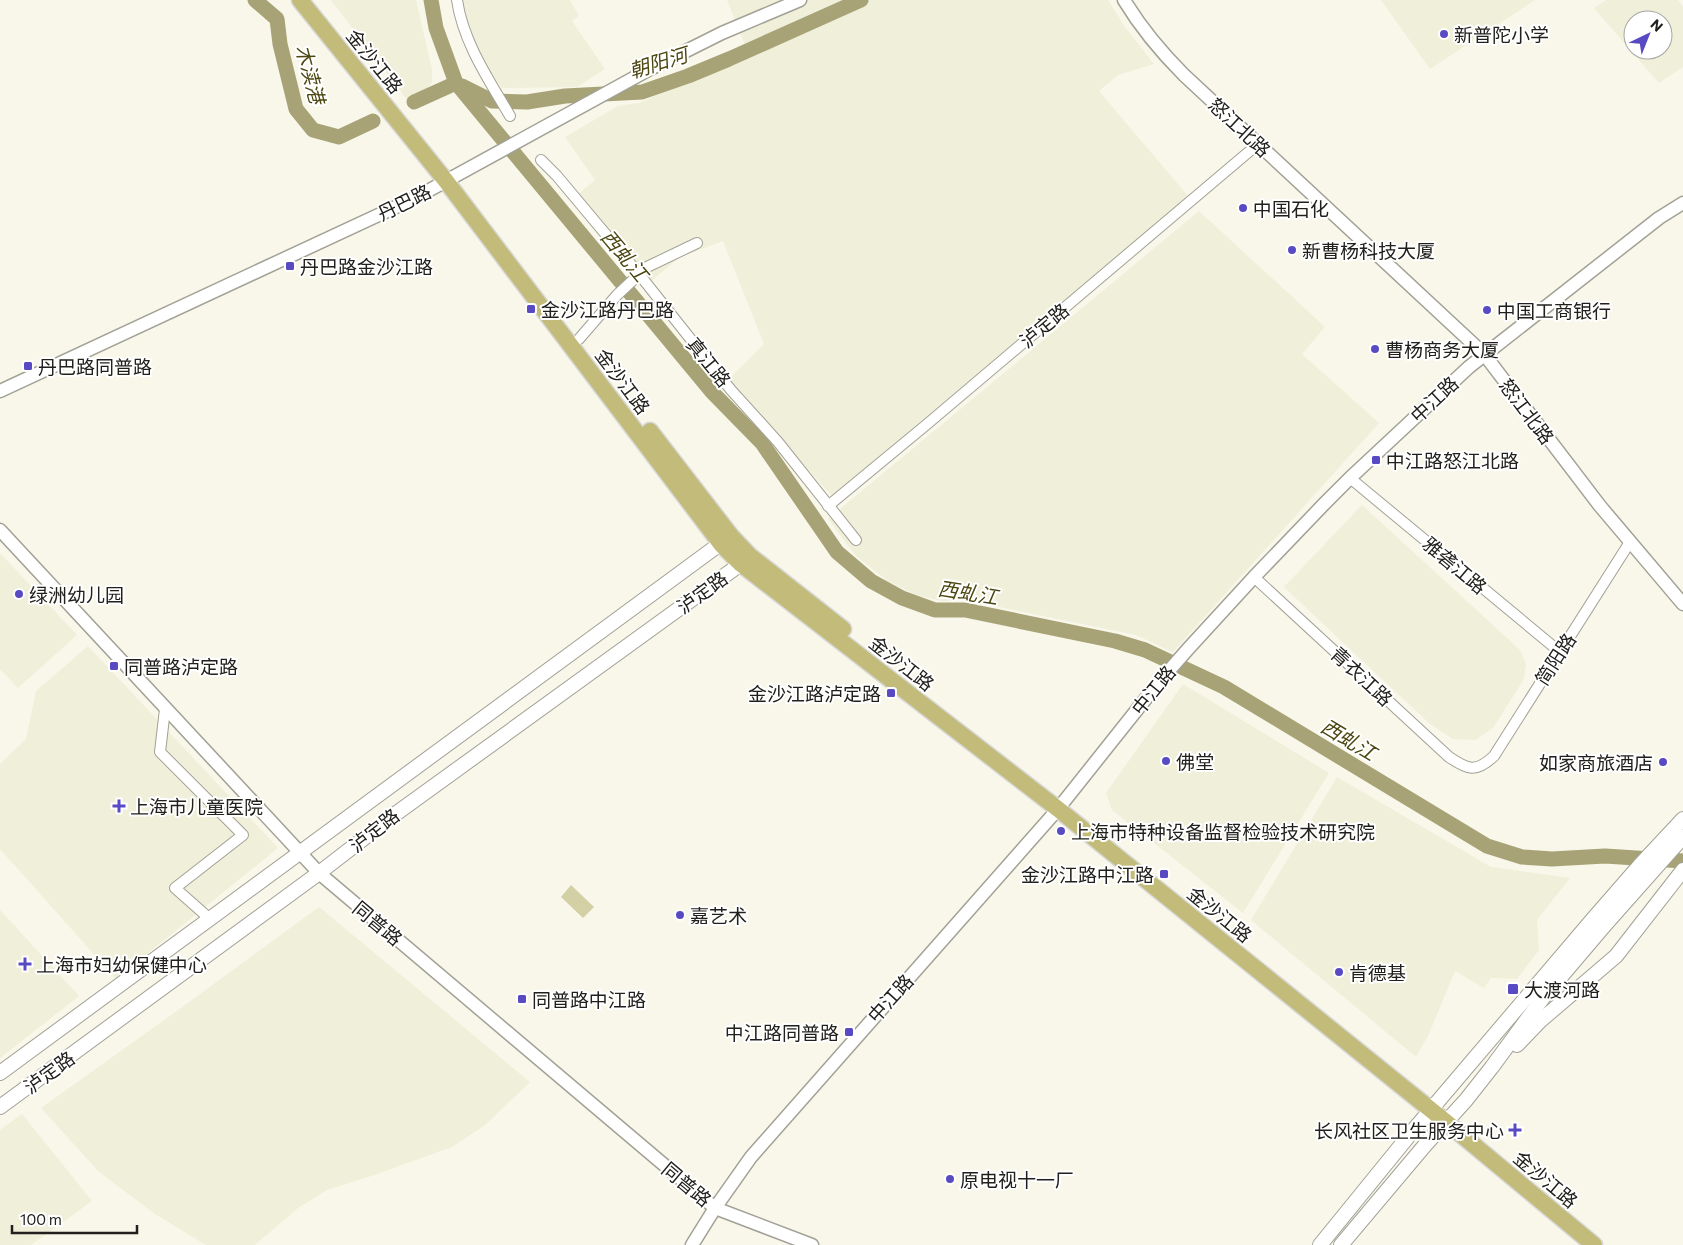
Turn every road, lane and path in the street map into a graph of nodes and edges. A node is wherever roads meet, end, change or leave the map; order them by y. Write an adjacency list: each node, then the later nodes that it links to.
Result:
1 (300, 0): 9 (main road, 金沙江路)
2 (313, 0): 9 (main road, 金沙江路)
3 (458, 0): 6 (street)
4 (800, 0): 9 (street, 丹巴路)
5 (1124, 0): 7 (street, 怒江北路)
6 (510, 116)
7 (1258, 144): 14 (street, 怒江北路); 17 (street, 泸定路)
8 (542, 160): 12 (street, 真江路)
9 (450, 179): 13 (main road, 金沙江路); 15 (street, 丹巴路); 19 (main road, 金沙江路)
10 (1683, 203): 14 (street, 中江路)
11 (697, 243): 12 (street)
12 (637, 276): 13 (street); 17 (street, 真江路)
13 (578, 339): 19 (main road, 金沙江路)
14 (1484, 354): 16 (street, 中江路); 21 (street, 怒江北路)
15 (0, 391)
16 (1350, 478): 23 (street, 中江路); 25 (street, 雅砻江路)
17 (828, 506): 20 (street, 真江路)
18 (0, 530): 26 (street, 同普路)
19 (726, 540): 22 (main road, 金沙江路); 31 (main road, 泸定路)
20 (856, 540)
21 (1630, 542): 24 (street, 怒江北路); 25 (street, 简阳路)
22 (746, 560): 28 (main road, 金沙江路); 33 (main road, 泸定路)
23 (1254, 577): 27 (street, 青衣江路); 28 (street, 中江路)
24 (1683, 604)
25 (1560, 652): 27 (street, 简阳路)
26 (165, 708): 31 (street, 同普路); 34 (street)
27 (1474, 769)
28 (1061, 806): 38 (main road, 金沙江路); 40 (street, 中江路)
29 (1683, 819): 38 (main road)
30 (1683, 837): 35 (main road)
31 (299, 854): 33 (street, 同普路); 34 (main road, 泸定路)
32 (1682, 871): 35 (main road)
33 (319, 873): 37 (main road, 泸定路); 40 (street, 同普路)
34 (210, 919): 36 (main road, 泸定路)
35 (1492, 1067): 39 (main road)
36 (0, 1073)
37 (0, 1107)
38 (1434, 1107): 39 (main road, 金沙江路); 43 (main road)
39 (1449, 1119): 44 (main road); 45 (main road, 金沙江路); 46 (main road, 金沙江路)
40 (715, 1208): 41 (street, 中江路); 42 (street, 同普路)
41 (692, 1245)
42 (812, 1245)
43 (1320, 1245)
44 (1341, 1245)
45 (1594, 1245)
46 (1607, 1245)

